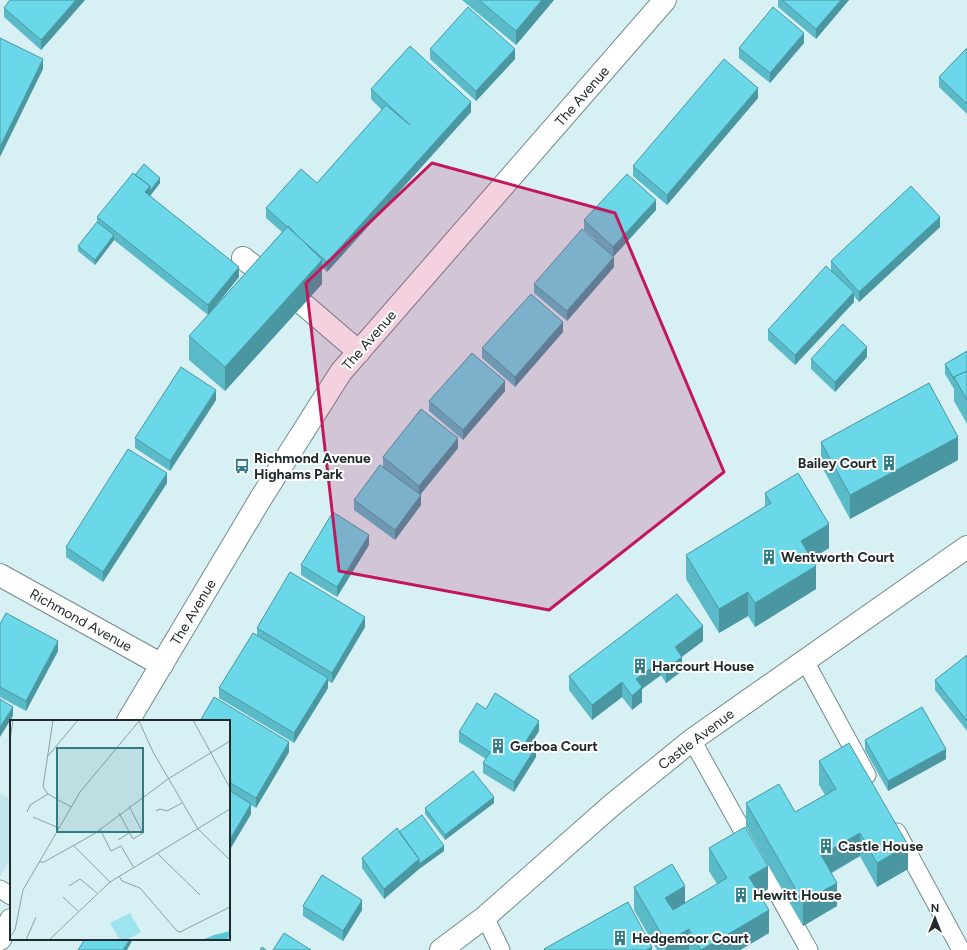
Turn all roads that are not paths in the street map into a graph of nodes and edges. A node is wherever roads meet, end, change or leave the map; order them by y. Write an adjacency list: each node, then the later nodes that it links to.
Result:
1 (665, 0): 5 (street, The Avenue)
2 (243, 258): 3 (street)
3 (265, 275)
4 (303, 304): 5 (street)
5 (359, 352): 9 (street, The Avenue)
6 (967, 547): 8 (street, Castle Avenue)
7 (0, 575): 9 (street, Richmond Avenue)
8 (805, 660): 11 (street, Castle Avenue); 12 (lane)
9 (162, 665): 10 (street, The Avenue)
10 (129, 720)
11 (692, 740): 16 (street, Castle Avenue); 21 (lane)
12 (876, 792)
13 (890, 819): 22 (lane)
14 (0, 889): 15 (lane)
15 (10, 895)
16 (485, 917): 19 (street, Castle Avenue); 20 (lane)
17 (10, 922): 18 (street)
18 (0, 939)
19 (441, 950)
20 (502, 950)
21 (809, 950)
22 (961, 950)

